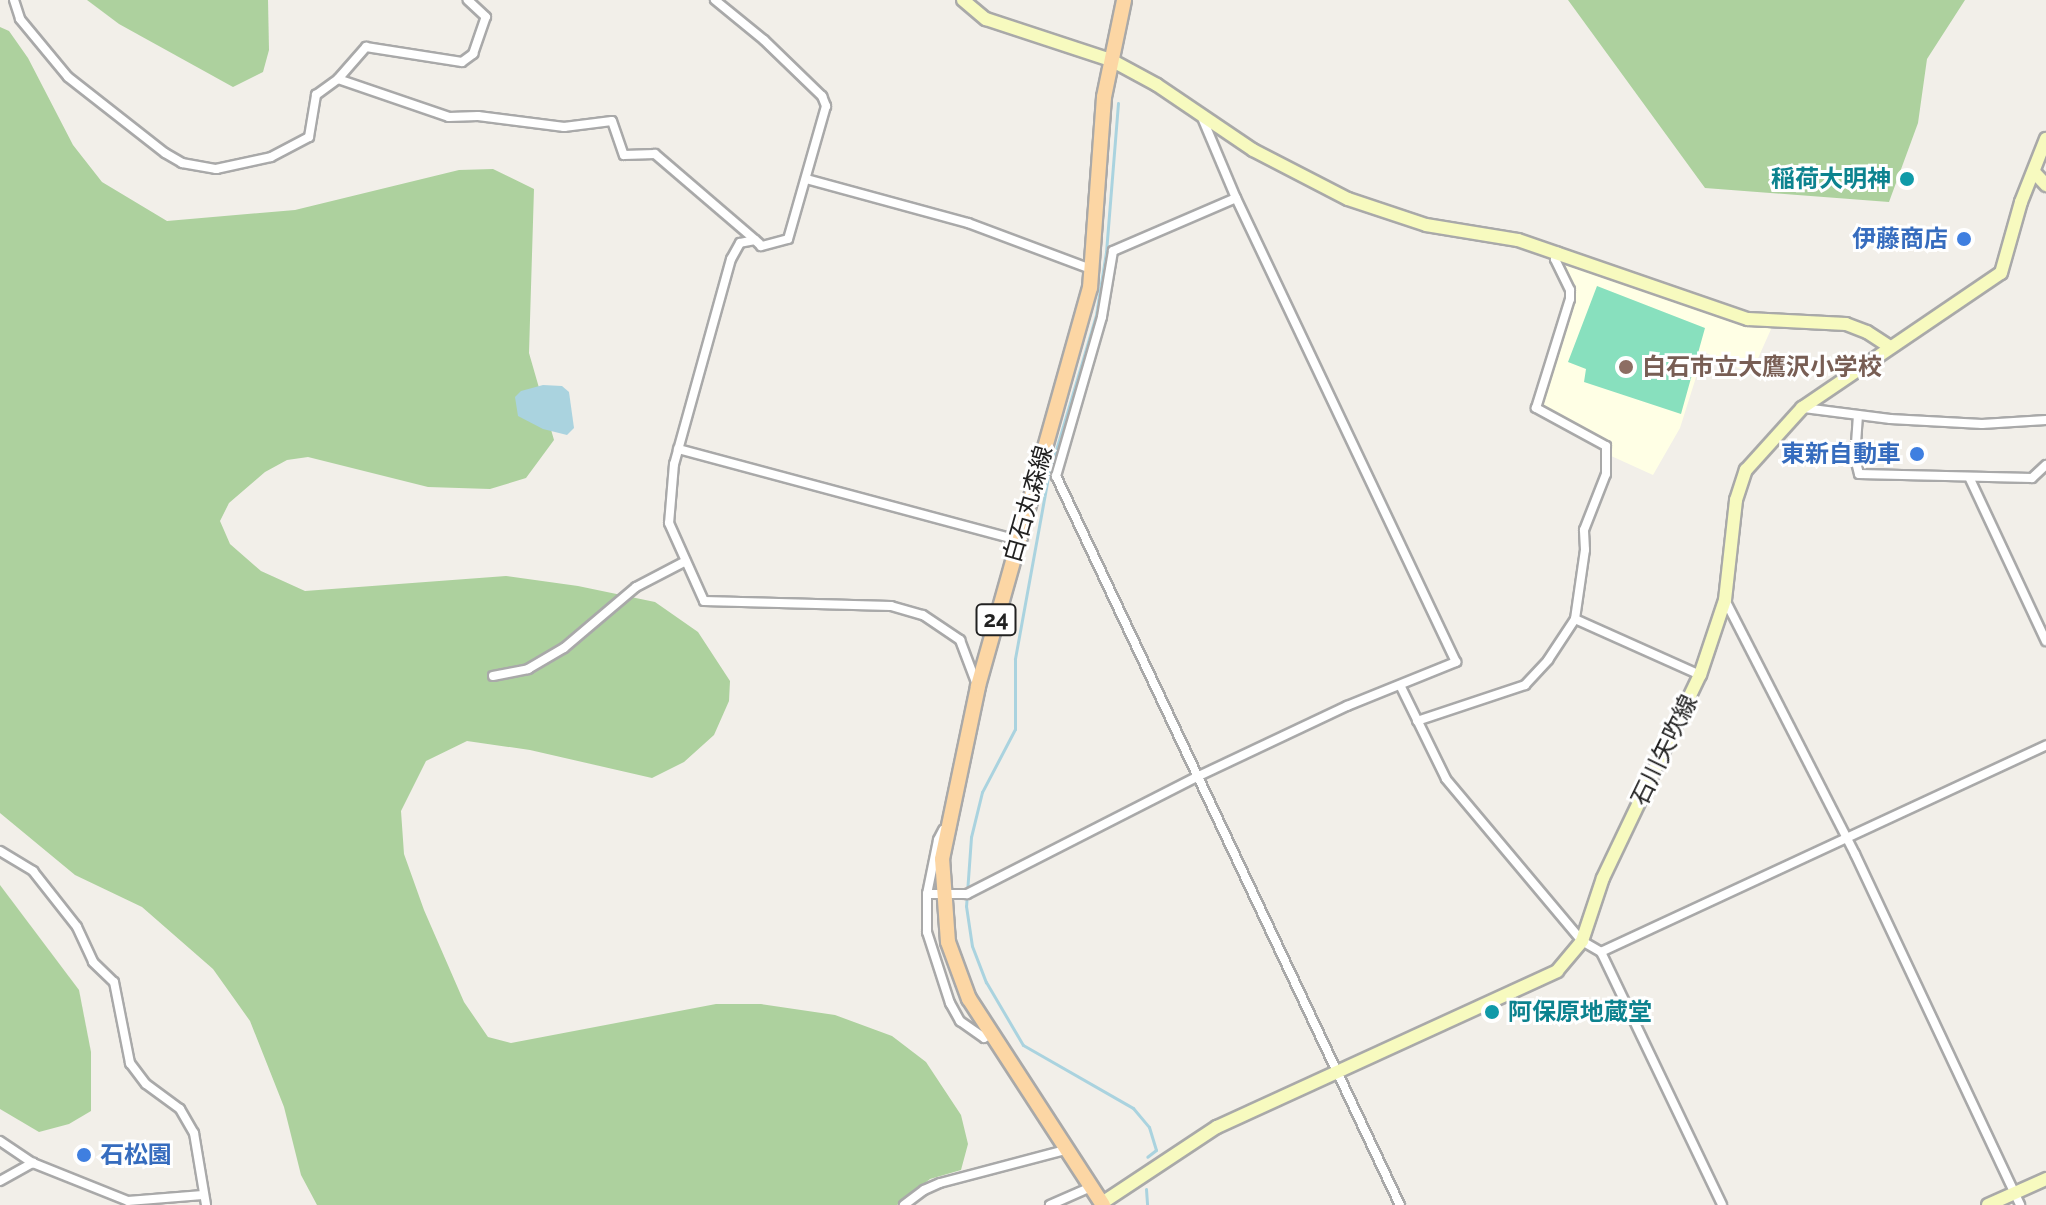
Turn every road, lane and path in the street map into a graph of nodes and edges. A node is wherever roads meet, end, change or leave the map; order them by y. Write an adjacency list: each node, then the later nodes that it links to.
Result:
1 (14, 0): 7 (street)
2 (468, 0): 7 (street)
3 (715, 0): 11 (street)
4 (963, 0): 6 (main road)
5 (1124, 0): 6 (main road, 白石丸森線 / 24)
6 (1111, 60): 8 (main road); 16 (main road, 白石丸森線 / 24)
7 (338, 79): 14 (street)
8 (1201, 114): 13 (street); 15 (main road)
9 (2046, 139): 10 (main road, 石川矢吹線)
10 (2034, 172): 12 (main road); 17 (main road, 石川矢吹線)
11 (806, 179): 14 (street); 16 (street)
12 (2046, 185)
13 (1236, 198): 32 (street); 35 (street)
14 (761, 246): 21 (street)
15 (1558, 252): 17 (main road); 27 (street)
16 (1094, 270): 24 (main road, 白石丸森線 / 24)
17 (1890, 347): 18 (main road, 石川矢吹線)
18 (1802, 408): 19 (street); 26 (main road, 石川矢吹線)
19 (1858, 415): 20 (street); 23 (street)
20 (2046, 420)
21 (678, 449): 24 (street); 25 (street)
22 (2046, 465): 23 (street)
23 (1970, 479): 28 (street)
24 (1017, 540): 31 (main road, 白石丸森線 / 24)
25 (686, 561): 30 (street); 31 (street)
26 (1725, 600): 29 (main road, 石川矢吹線); 36 (street)
27 (1575, 619): 29 (street); 33 (street)
28 (2046, 641)
29 (1700, 675): 39 (main road, 石川矢吹線)
30 (493, 676)
31 (978, 686): 38 (main road, 白石丸森線 / 24)
32 (1401, 687): 33 (street); 35 (street)
33 (1417, 721): 39 (street)
34 (2046, 745): 36 (street)
35 (1199, 776): 38 (street); 41 (street)
36 (1847, 837): 40 (street); 49 (street)
37 (0, 851): 48 (street)
38 (934, 894): 43 (main road, 白石丸森線 / 24)
39 (1582, 941): 40 (street); 41 (main road, 石川矢吹線)
40 (1601, 952): 56 (street)
41 (1338, 1073): 51 (main road, 石川矢吹線); 55 (street)
42 (0, 1141): 44 (street)
43 (1065, 1150): 47 (main road, 白石丸森線 / 24); 53 (street)
44 (33, 1163): 46 (street); 50 (street)
45 (2046, 1179): 49 (main road)
46 (0, 1181)
47 (1091, 1187): 51 (main road, 白石丸森線 / 24); 54 (street)
48 (203, 1195): 50 (street); 52 (street)
49 (2018, 1199): 57 (main road)
50 (148, 1202)
51 (1102, 1204)
52 (206, 1205)
53 (904, 1205)
54 (1050, 1205)
55 (1400, 1205)
56 (1722, 1205)
57 (1988, 1205)

